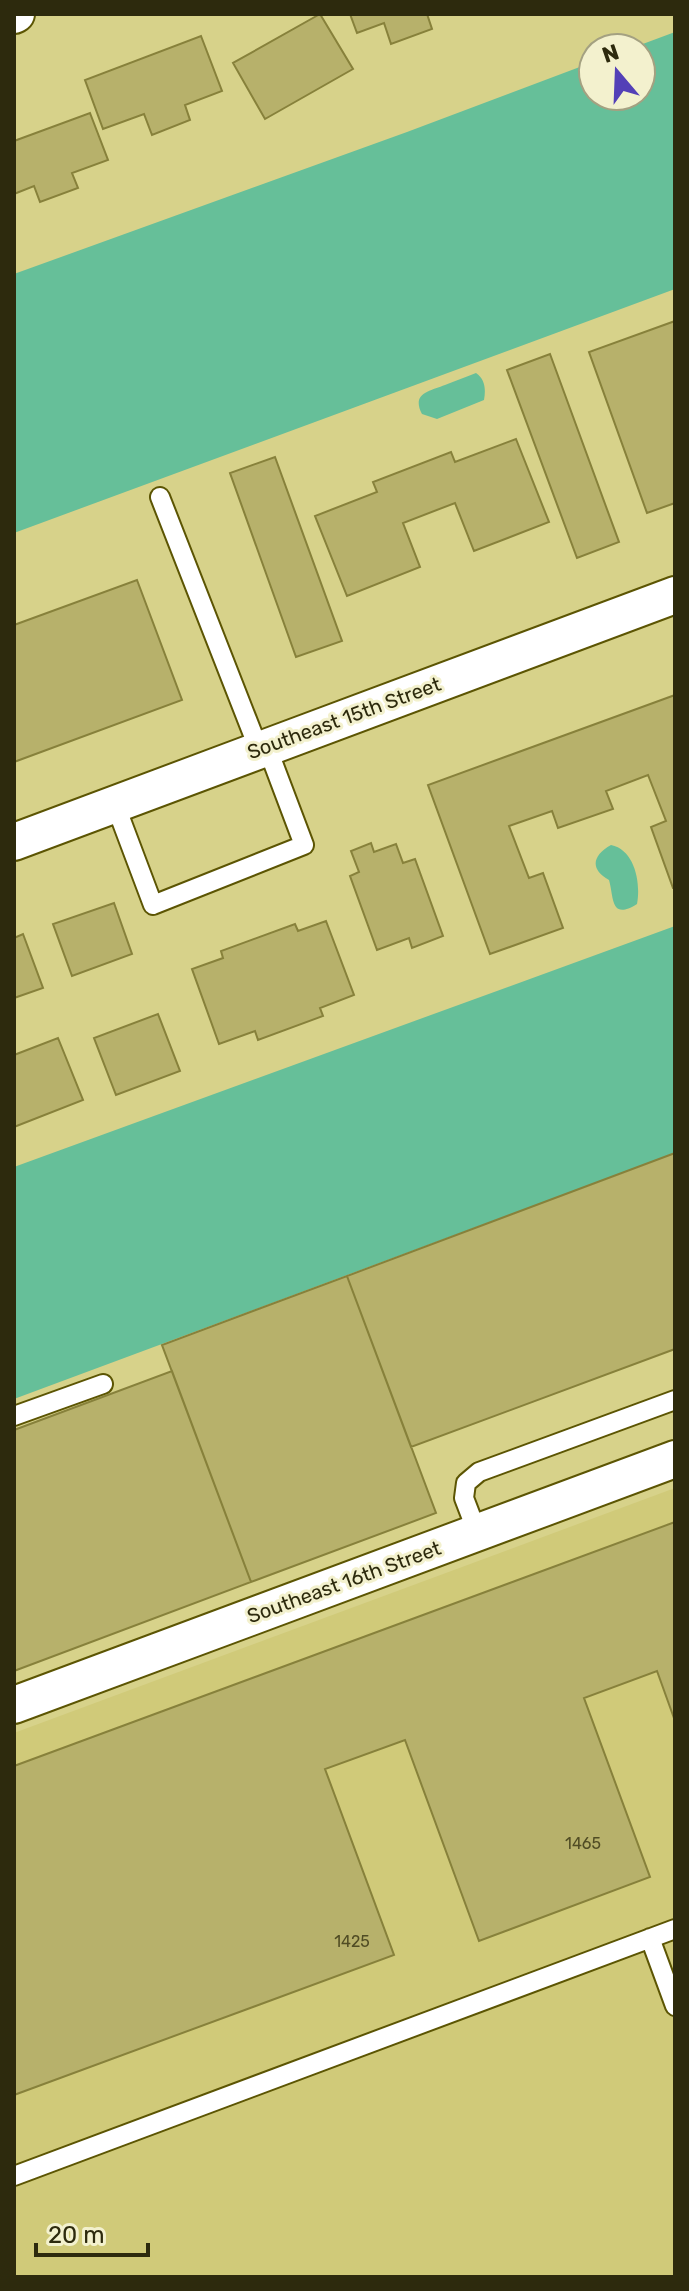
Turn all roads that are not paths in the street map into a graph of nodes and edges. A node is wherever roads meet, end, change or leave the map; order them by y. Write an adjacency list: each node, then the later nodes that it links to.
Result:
1 (160, 497): 3 (lane)
2 (675, 595): 3 (street, Southeast 15th Street)
3 (263, 749): 4 (street, Southeast 15th Street); 4 (lane)
4 (115, 804): 5 (street, Southeast 15th Street)
5 (14, 842)
6 (103, 1384): 8 (lane)
7 (675, 1400): 10 (lane)
8 (14, 1416)
9 (675, 1459): 10 (street, Southeast 16th Street)
10 (477, 1532): 11 (street, Southeast 16th Street)
11 (14, 1705)
12 (675, 1929): 13 (lane)
13 (650, 1938): 14 (lane); 15 (lane)
14 (675, 2006)
15 (14, 2176)

